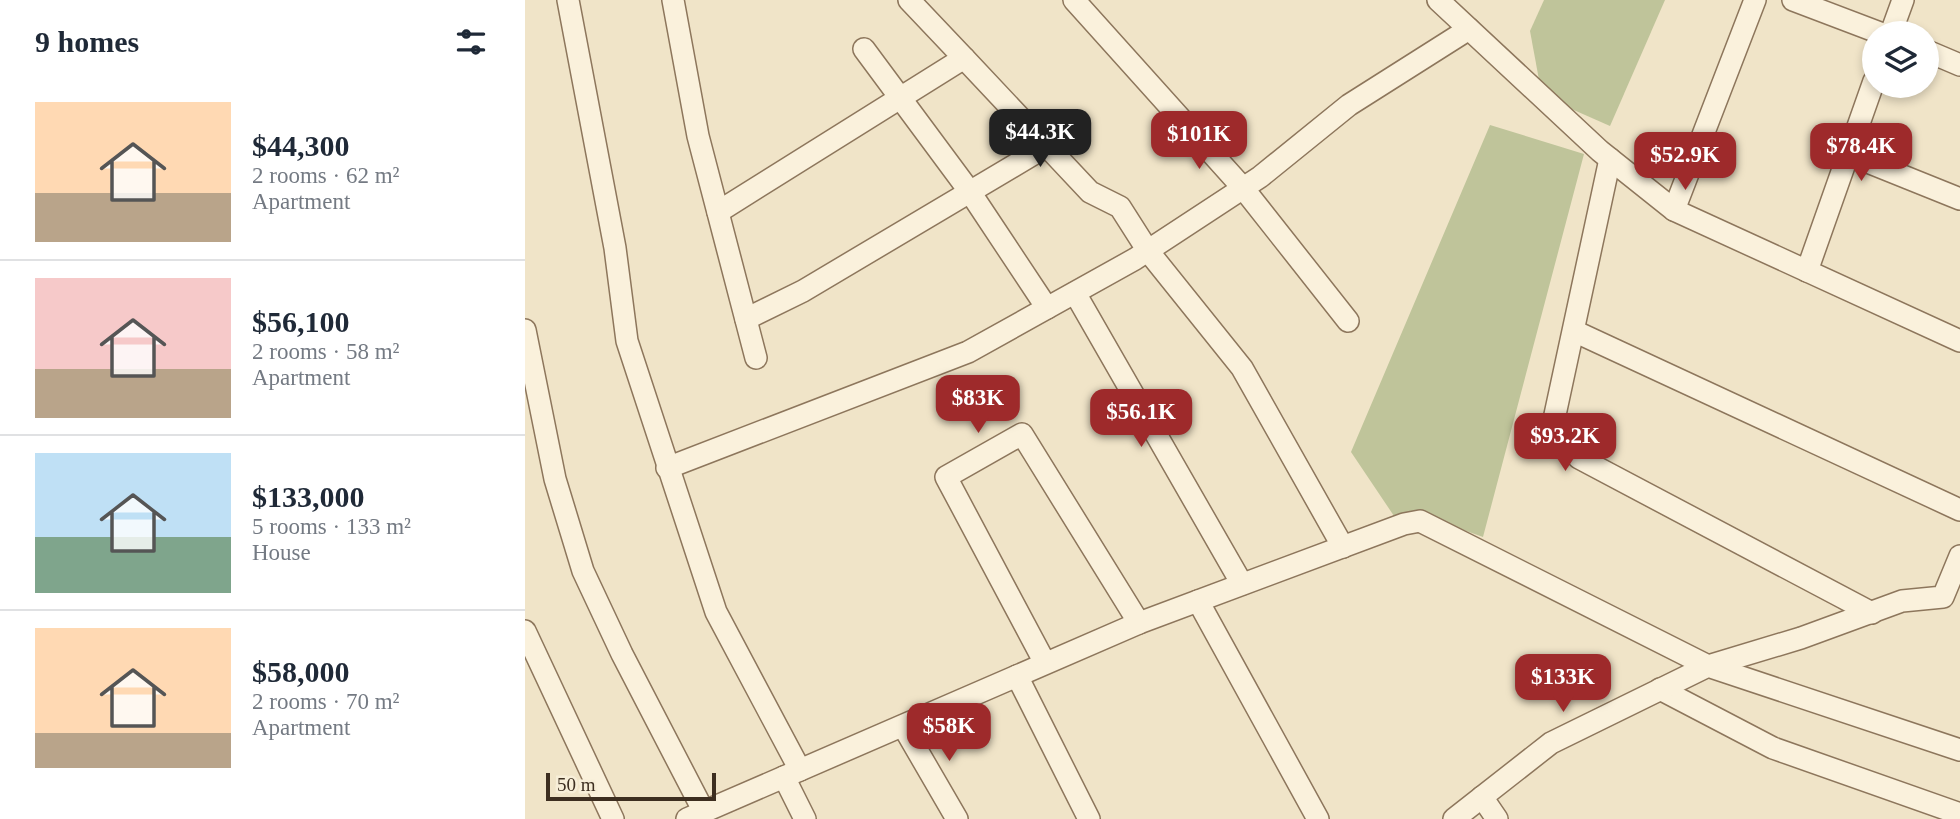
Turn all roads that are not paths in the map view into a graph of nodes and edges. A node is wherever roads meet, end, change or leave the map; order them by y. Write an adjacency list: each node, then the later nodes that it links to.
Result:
1 (568, 0): 36 (street)
2 (909, 0): 14 (street)
3 (1074, 0): 21 (street)
4 (1438, 0): 11 (street)
5 (1755, 0): 24 (street)
6 (1793, 0): 10 (street)
7 (1903, 0): 9 (street)
8 (676, 1): 25 (street)
9 (1895, 21)
10 (1862, 26)
11 (1469, 29): 20 (street); 21 (street)
12 (864, 49): 17 (street)
13 (1939, 56): 15 (street)
14 (964, 58): 17 (street); 18 (street)
15 (1960, 65)
16 (1868, 98): 19 (street)
17 (899, 99): 22 (street); 25 (street)
18 (1047, 146): 22 (street); 26 (street)
19 (1848, 154): 23 (street); 27 (street)
20 (1609, 159): 24 (street); 33 (street)
21 (1243, 188): 26 (street); 31 (street)
22 (970, 192): 29 (street); 30 (street)
23 (1960, 199)
24 (1674, 210): 27 (street)
25 (718, 212): 30 (street)
26 (1148, 251): 28 (street); 38 (street)
27 (1807, 271): 34 (street)
28 (1075, 293): 29 (street); 40 (street)
29 (1047, 308): 36 (street)
30 (746, 319): 35 (street)
31 (1348, 321)
32 (525, 330): 54 (street)
33 (1574, 331): 37 (street); 42 (street)
34 (1960, 341)
35 (757, 358)
36 (667, 468): 51 (street)
37 (1960, 510)
38 (1343, 547): 40 (street); 46 (street)
39 (1960, 556): 42 (street)
40 (1242, 584): 41 (street)
41 (1198, 601): 43 (street); 59 (street)
42 (1872, 613): 46 (street)
43 (1139, 623): 45 (street); 45 (street)
44 (525, 631): 55 (street)
45 (1045, 663): 47 (street)
46 (1708, 666): 48 (street); 50 (street)
47 (1017, 676): 49 (street); 58 (street)
48 (1660, 690): 52 (street); 53 (street)
49 (902, 726): 51 (street); 57 (street)
50 (1960, 750)
51 (792, 774): 54 (street); 56 (street)
52 (1482, 797): 60 (street); 61 (street)
53 (1960, 814)
54 (696, 815)
55 (613, 819)
56 (805, 819)
57 (957, 819)
58 (1089, 819)
59 (1318, 819)
60 (1454, 819)
61 (1497, 819)

